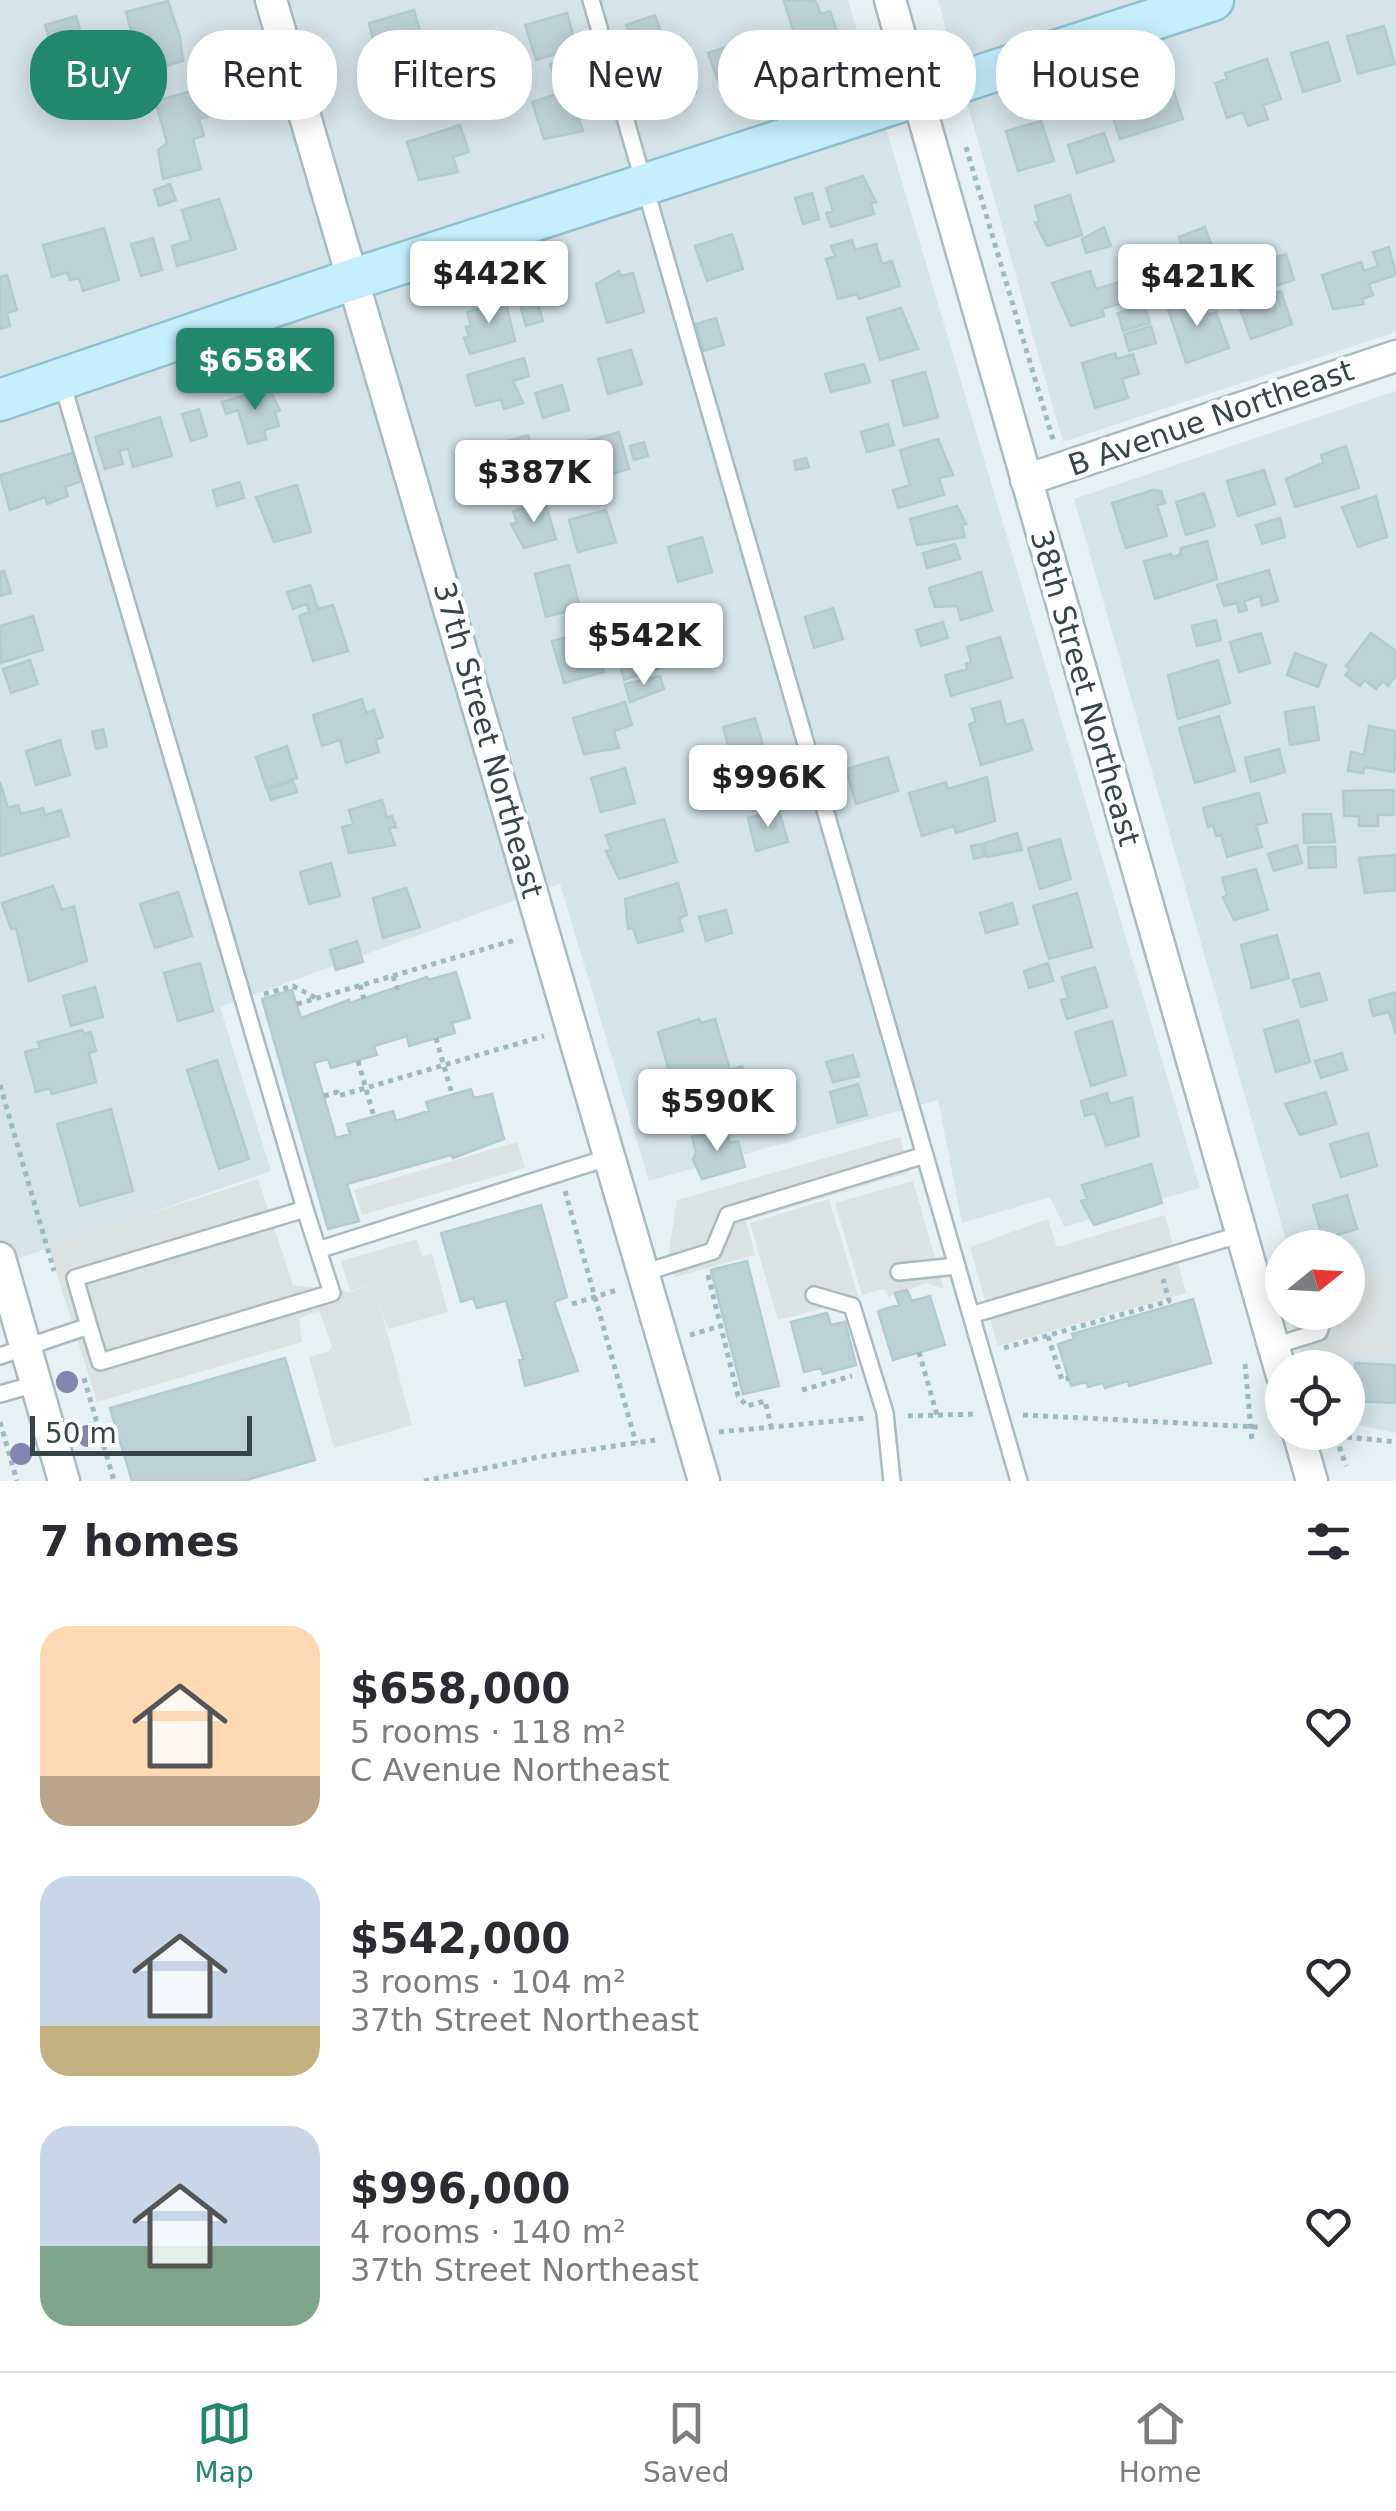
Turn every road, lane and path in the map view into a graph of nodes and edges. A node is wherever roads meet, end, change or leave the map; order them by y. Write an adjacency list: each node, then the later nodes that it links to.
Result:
1 (272, 0): 11 (street, 37th Street Northeast)
2 (592, 0): 10 (lane)
3 (890, 0): 5 (street, 38th Street Northeast)
4 (1213, 0): 6 (street)
5 (899, 30)
6 (976, 78)
7 (846, 120): 10 (street)
8 (924, 120): 16 (street, 38th Street Northeast)
9 (962, 134): 15 (path)
10 (645, 184): 11 (street); 33 (lane)
11 (354, 279): 13 (street); 34 (street, 37th Street Northeast)
12 (1396, 356): 15 (street, B Avenue Northeast)
13 (61, 380): 14 (street); 36 (lane)
14 (0, 400)
15 (1062, 468): 16 (street, B Avenue Northeast)
16 (1026, 480): 37 (street, 38th Street Northeast)
17 (520, 938): 18 (path)
18 (393, 976): 19 (path); 20 (path)
19 (360, 986): 22 (path); 23 (path)
20 (404, 986)
21 (263, 995): 22 (path)
22 (316, 998): 24 (path)
23 (364, 999)
24 (297, 1004)
25 (436, 1038): 28 (path)
26 (539, 1038): 28 (path)
27 (358, 1060): 29 (path)
28 (444, 1065): 29 (path); 30 (path)
29 (366, 1088): 31 (path); 32 (path)
30 (452, 1094)
31 (324, 1096)
32 (374, 1116)
33 (925, 1155): 40 (lane); 43 (lane)
34 (610, 1157): 38 (lane); 43 (street, 37th Street Northeast)
35 (564, 1188): 45 (path)
36 (305, 1209): 38 (lane); 49 (lane)
37 (1242, 1234): 48 (lane); 54 (street, 38th Street Northeast)
38 (318, 1250): 49 (lane)
39 (0, 1258): 57 (street)
40 (956, 1266): 42 (lane); 48 (lane)
41 (706, 1270): 50 (path)
42 (899, 1272)
43 (632, 1281): 45 (path); 79 (street, 37th Street Northeast)
44 (814, 1296): 80 (lane)
45 (594, 1297): 47 (path); 72 (path)
46 (1169, 1301): 52 (path)
47 (572, 1304)
48 (971, 1316): 81 (lane)
49 (89, 1326): 57 (lane)
50 (720, 1326): 53 (path); 68 (path)
51 (1320, 1330): 54 (lane)
52 (1048, 1336): 55 (path); 61 (path)
53 (678, 1338)
54 (1274, 1346): 56 (street, 38th Street Northeast)
55 (1001, 1349)
56 (1275, 1350)
57 (13, 1352): 63 (street)
58 (919, 1352): 66 (path)
59 (828, 1373): 62 (path)
60 (853, 1376): 62 (path)
61 (1068, 1378)
62 (830, 1381): 64 (path)
63 (36, 1384): 65 (lane); 77 (street)
64 (802, 1390)
65 (0, 1394)
66 (937, 1415)
67 (0, 1422): 76 (path)
68 (772, 1426)
69 (1365, 1439): 71 (path)
70 (655, 1440): 72 (path)
71 (1396, 1442)
72 (636, 1443): 78 (path)
73 (1311, 1450): 82 (street)
74 (1341, 1450): 75 (path)
75 (1346, 1466)
76 (17, 1481)
77 (64, 1481)
78 (424, 1481)
79 (704, 1481)
80 (892, 1481)
81 (1019, 1481)
82 (1312, 1481)

